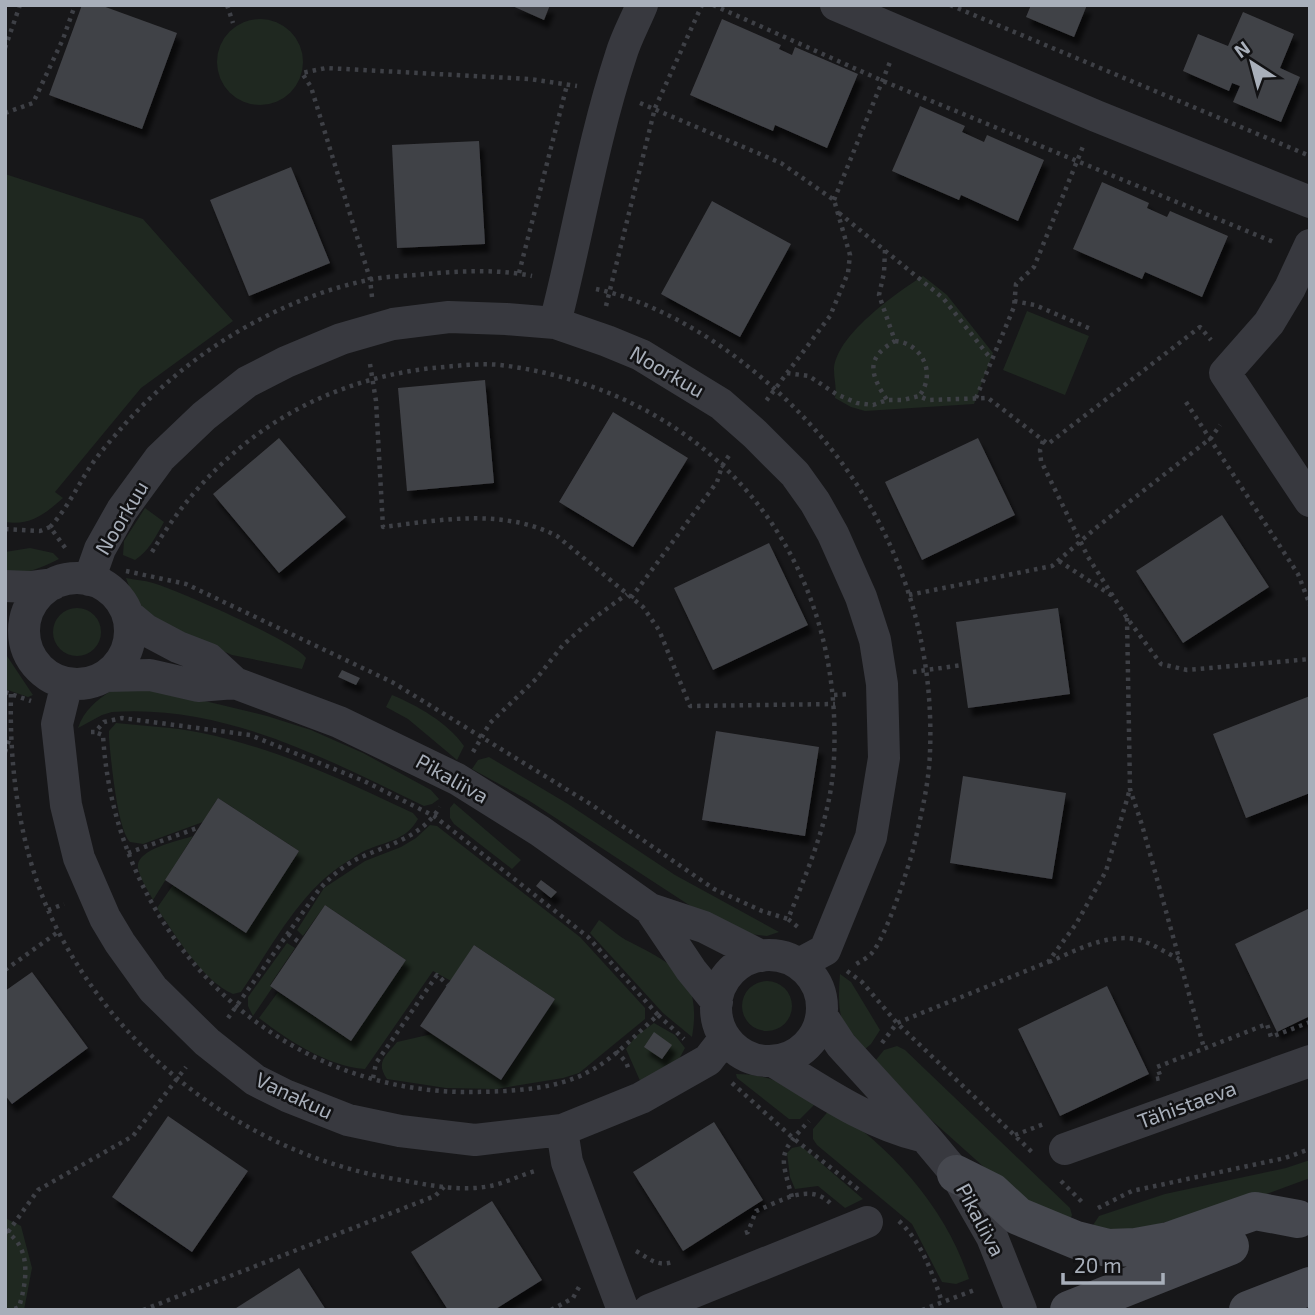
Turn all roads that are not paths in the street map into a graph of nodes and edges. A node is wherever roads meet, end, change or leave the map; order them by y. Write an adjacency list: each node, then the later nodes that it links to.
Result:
1 (642, 5): 5 (street)
2 (836, 5): 3 (street)
3 (1305, 200)
4 (1310, 245): 6 (street)
5 (555, 323): 7 (street, Noorkuu); 17 (street, Noorkuu)
6 (1310, 501)
7 (92, 572): 8 (street); 10 (street)
8 (53, 584): 9 (street); 11 (street)
9 (5, 586)
10 (128, 615): 12 (street); 14 (street)
11 (16, 639): 13 (street)
12 (106, 676): 13 (street); 14 (street)
13 (67, 683): 23 (street, Vanakuu)
14 (235, 683): 15 (street, Pikaliiva)
15 (650, 909): 16 (street); 18 (street)
16 (761, 956): 17 (street); 18 (street)
17 (812, 957): 19 (street)
18 (717, 1002): 20 (street)
19 (822, 1016): 21 (street); 24 (street, Pikaliiva)
20 (719, 1061): 21 (street); 23 (street, Vanakuu)
21 (773, 1061): 24 (street)
22 (1310, 1061): 25 (street, Tähistaeva)
23 (562, 1130): 30 (street)
24 (925, 1137): 26 (street, Pikaliiva)
25 (1054, 1162)
26 (956, 1174): 27 (main road); 32 (street, Pikaliiva)
27 (1304, 1217): 33 (main road)
28 (880, 1219): 31 (street)
29 (1310, 1286): 34 (main road)
30 (623, 1310)
31 (649, 1310)
32 (1021, 1310)
33 (1069, 1310)
34 (1248, 1310)

